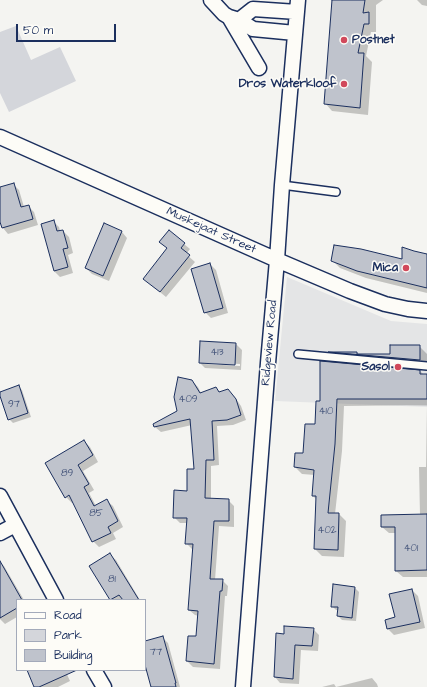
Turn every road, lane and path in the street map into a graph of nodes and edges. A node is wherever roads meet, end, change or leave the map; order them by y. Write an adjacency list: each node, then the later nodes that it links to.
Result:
1 (211, 0): 3 (street)
2 (298, 6): 3 (street); 4 (street, Ridgeview Road)
3 (234, 18): 4 (street); 5 (street)
4 (295, 33): 7 (street, Ridgeview Road)
5 (259, 68)
6 (0, 137): 9 (street, Muskejaat Street)
7 (282, 185): 8 (lane); 9 (street, Ridgeview Road)
8 (336, 192)
9 (277, 260): 10 (street, Muskejaat Street); 19 (street, Ridgeview Road)
10 (427, 311)
11 (298, 354): 12 (lane)
12 (427, 366)
13 (0, 496): 14 (street)
14 (15, 525): 15 (street); 16 (street)
15 (0, 533)
16 (55, 599)
17 (95, 671): 18 (street)
18 (104, 687)
19 (243, 687)

